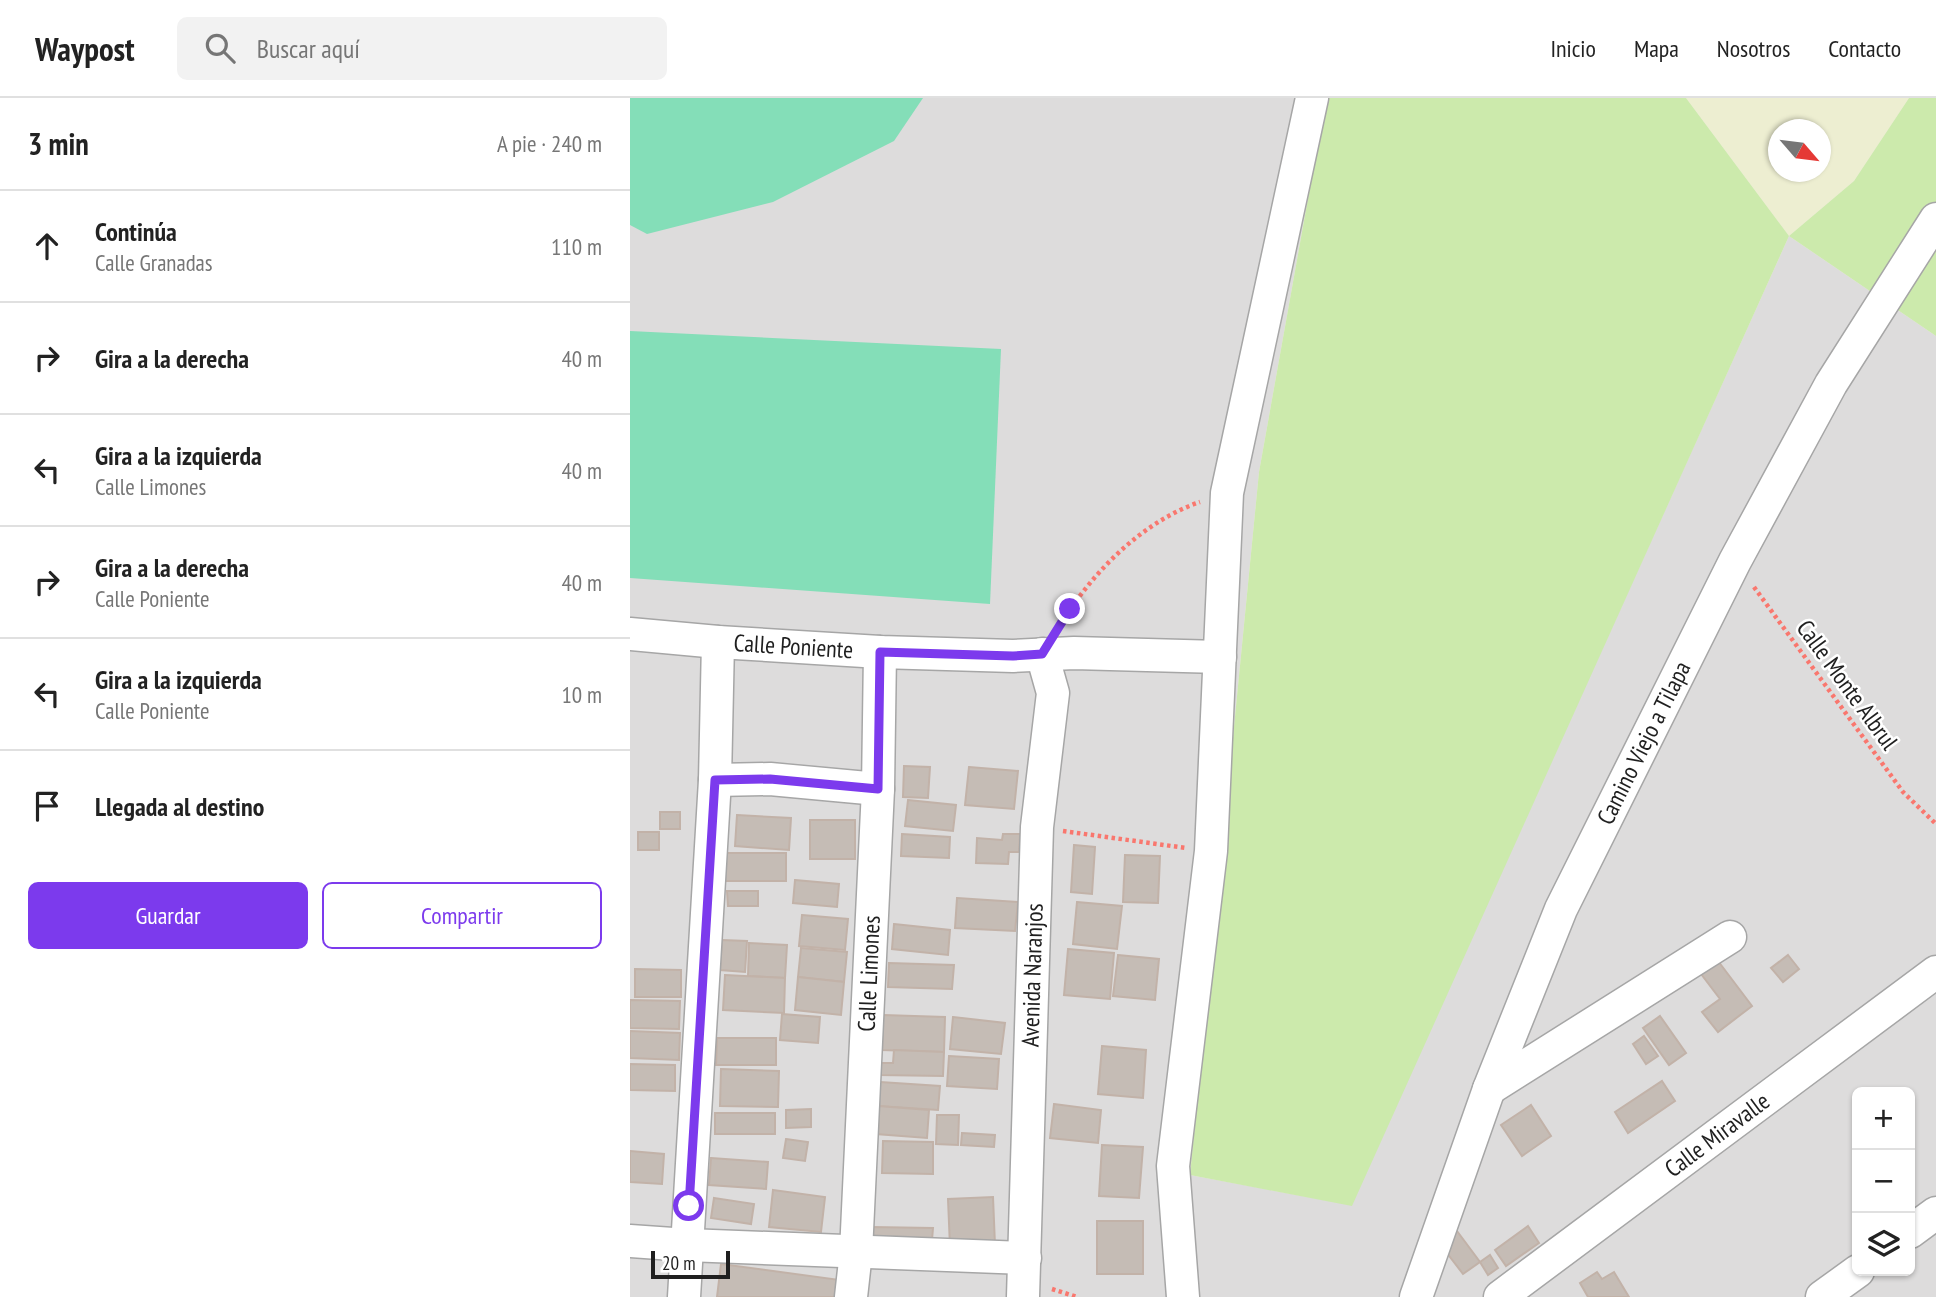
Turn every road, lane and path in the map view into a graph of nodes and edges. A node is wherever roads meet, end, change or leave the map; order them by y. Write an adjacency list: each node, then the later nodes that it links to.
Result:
1 (1312, 98): 3 (street)
2 (1936, 219): 4 (street, Camino Viejo a Tilapa)
3 (1227, 492): 8 (path); 9 (street)
4 (1735, 561): 12 (path, Calle Monte Albrul); 17 (street, Camino Viejo a Tilapa)
5 (630, 634): 6 (street, Calle Poniente)
6 (718, 642): 7 (street, Calle Poniente); 10 (street)
7 (880, 652): 8 (street, Calle Poniente); 11 (street, Calle Limones)
8 (1042, 654): 9 (street, Calle Poniente); 13 (street, Avenida Naranjos)
9 (1220, 657): 14 (street)
10 (715, 780): 11 (street); 21 (street)
11 (878, 789): 22 (street, Calle Limones)
12 (1936, 824)
13 (1037, 827): 14 (path); 23 (street, Avenida Naranjos)
14 (1211, 851): 28 (street)
15 (1730, 937): 17 (street)
16 (1936, 972): 30 (street, Calle Miravalle)
17 (1489, 1089): 29 (street, Camino Viejo a Tilapa)
18 (1936, 1213): 19 (street)
19 (1915, 1228)
20 (630, 1241): 21 (street)
21 (687, 1245): 22 (street); 25 (street)
22 (856, 1252): 23 (street); 26 (street, Calle Limones)
23 (1026, 1258): 27 (street, Avenida Naranjos)
24 (1852, 1275): 31 (street)
25 (684, 1297)
26 (852, 1297)
27 (1023, 1297)
28 (1182, 1297)
29 (1416, 1297)
30 (1500, 1297)
31 (1822, 1297)

